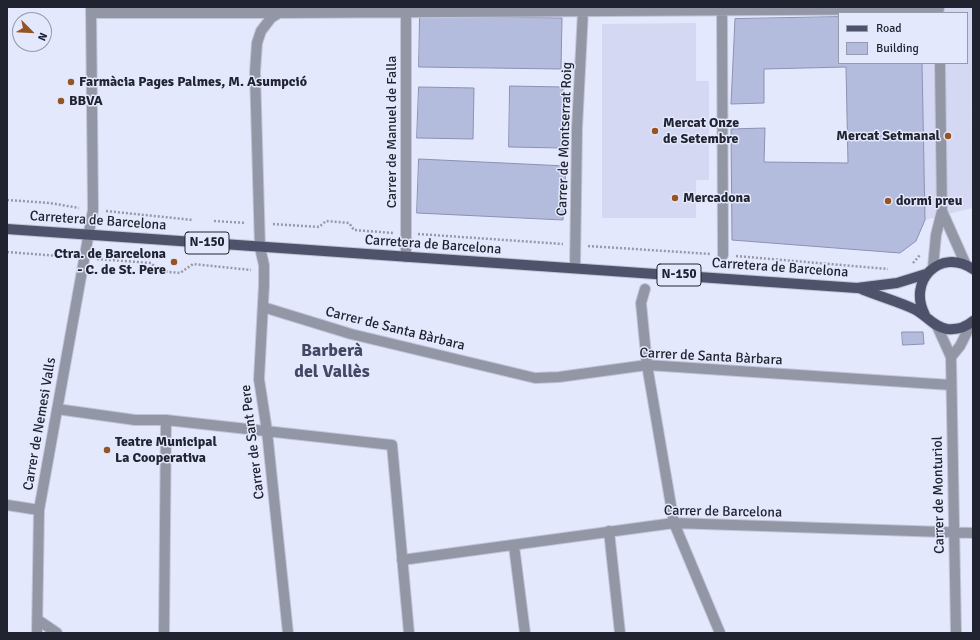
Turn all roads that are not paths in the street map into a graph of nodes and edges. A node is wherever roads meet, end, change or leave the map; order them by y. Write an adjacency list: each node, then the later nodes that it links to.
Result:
1 (648, 8): 4 (street); 6 (street)
2 (91, 10): 7 (street); 11 (street, Carrer de Nemesi Valls)
3 (406, 10): 6 (street); 7 (street); 14 (street, Carrer de Manuel de Falla)
4 (722, 10): 5 (street); 13 (street)
5 (939, 10)
6 (583, 11): 16 (street, Carrer de Montserrat Roig)
7 (279, 13): 12 (street, Carrer de Sant Pere)
8 (940, 64): 9 (street)
9 (942, 211): 15 (street); 17 (street)
10 (7, 229): 11 (main road, Carretera de Barcelona / N-150)
11 (88, 235): 12 (main road, Carretera de Barcelona / N-150); 27 (street, Carrer de Nemesi Valls)
12 (260, 248): 14 (main road, Carretera de Barcelona / N-150); 20 (street, Carrer de Sant Pere)
13 (723, 255)
14 (406, 257): 16 (main road, Carretera de Barcelona / N-150)
15 (970, 267): 17 (main road, N-150)
16 (575, 268): 18 (main road, Carretera de Barcelona / N-150)
17 (930, 270): 18 (main road, N-150); 21 (main road)
18 (857, 288): 21 (main road, N-150)
19 (645, 289): 25 (street)
20 (263, 307): 25 (street, Carrer de Santa Bàrbara); 29 (street, Carrer de Sant Pere)
21 (925, 315): 23 (main road, N-150)
22 (972, 322): 23 (main road); 24 (street)
23 (937, 326): 24 (street, Carrer de Monturiol)
24 (951, 357): 26 (street, Carrer de Monturiol)
25 (647, 365): 26 (street, Carrer de Santa Bàrbara); 32 (street)
26 (951, 385): 33 (street, Carrer de Monturiol)
27 (57, 409): 28 (street); 31 (street, Carrer de Nemesi Valls)
28 (166, 420): 29 (street); 41 (street)
29 (267, 431): 37 (street); 42 (street, Carrer de Sant Pere)
30 (7, 505): 31 (street)
31 (39, 510): 38 (street, Carrer de Nemesi Valls)
32 (674, 523): 33 (street, Carrer de Barcelona); 34 (street, Carrer de Barcelona); 46 (street)
33 (954, 531): 35 (street, Carrer de Barcelona); 47 (street, Carrer de Monturiol)
34 (609, 532): 36 (street, Carrer de Barcelona); 45 (street)
35 (973, 533)
36 (514, 546): 37 (street, Carrer de Barcelona); 44 (street)
37 (402, 560): 43 (street)
38 (38, 620): 39 (street, Carrer de Nemesi Valls); 40 (street)
39 (37, 633)
40 (57, 633)
41 (164, 633)
42 (288, 633)
43 (409, 633)
44 (525, 633)
45 (620, 633)
46 (720, 633)
47 (956, 633)

